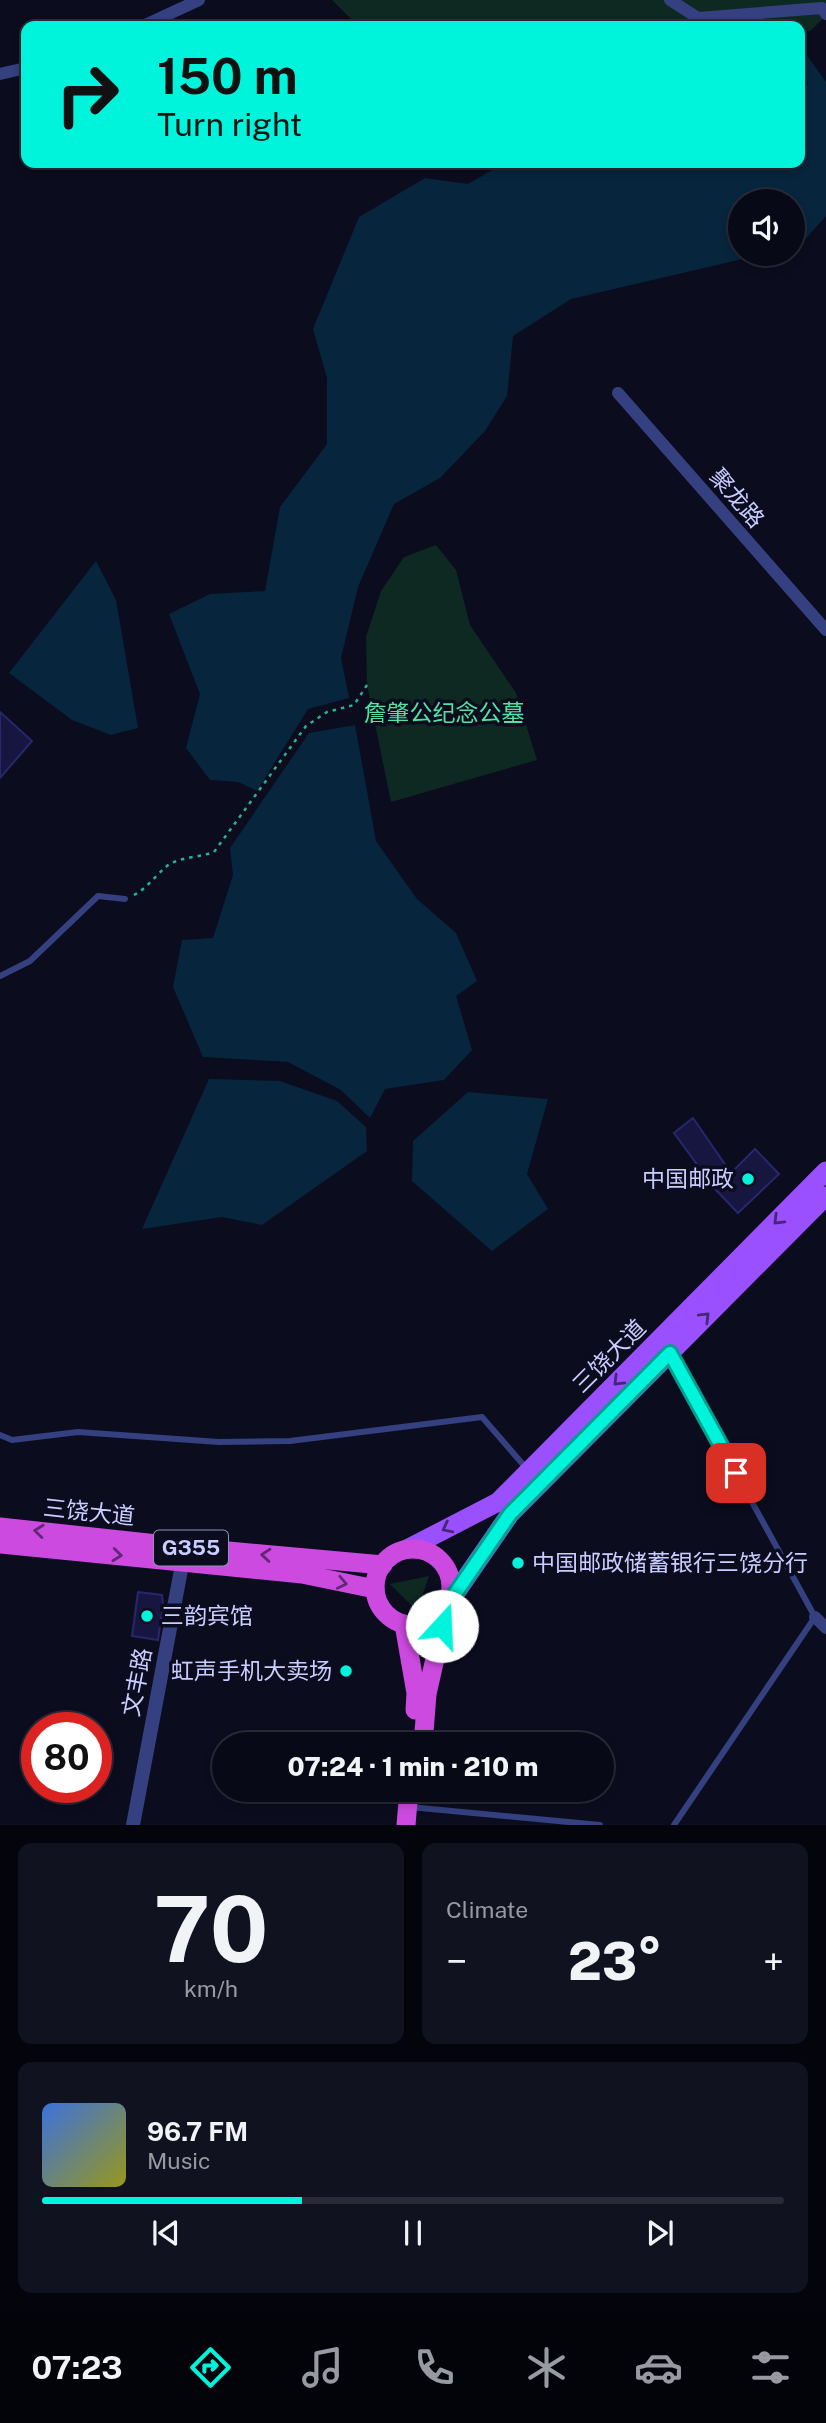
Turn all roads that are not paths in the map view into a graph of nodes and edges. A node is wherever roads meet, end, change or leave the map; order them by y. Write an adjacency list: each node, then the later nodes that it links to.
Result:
1 (199, 0): 4 (street)
2 (670, 0): 3 (street)
3 (826, 14)
4 (154, 21)
5 (21, 69): 6 (street)
6 (0, 74)
7 (618, 393): 8 (street, 聚龙路)
8 (826, 630)
9 (125, 899): 10 (lane)
10 (0, 976)
11 (826, 1171): 13 (main road, 三饶大道, one-way to 13)
12 (826, 1196): 13 (main road, 三饶大道, one-way to 12)
13 (666, 1345): 15 (main road, 三饶大道, one-way to 15); 16 (main road, 三饶大道); 25 (lane)
14 (0, 1435): 15 (lane)
15 (529, 1471): 16 (main road, 三饶大道)
16 (504, 1508): 19 (main road, 三饶大道, one-way to 19); 24 (main road, 三饶大道)
17 (0, 1527): 20 (highway, 三饶大道 / G355, one-way to 17)
18 (0, 1544): 20 (highway, 三饶大道 / G355, one-way to 20)
19 (407, 1549): 21 (highway); 24 (highway)
20 (184, 1555): 22 (highway, 三饶大道 / G355); 32 (street, 文丰路)
21 (383, 1564): 22 (highway, 三饶大道 / G355); 23 (highway)
22 (303, 1566): 23 (highway, 三饶大道 / G355, one-way to 23)
23 (375, 1589): 26 (highway)
24 (448, 1604): 26 (highway); 28 (highway)
25 (815, 1617): 27 (street); 34 (lane)
26 (404, 1624): 28 (highway)
27 (826, 1628)
28 (422, 1694): 29 (highway); 30 (highway)
29 (415, 1732)
30 (423, 1732)
31 (413, 1807): 33 (lane)
32 (133, 1825)
33 (600, 1825)
34 (674, 1825)

